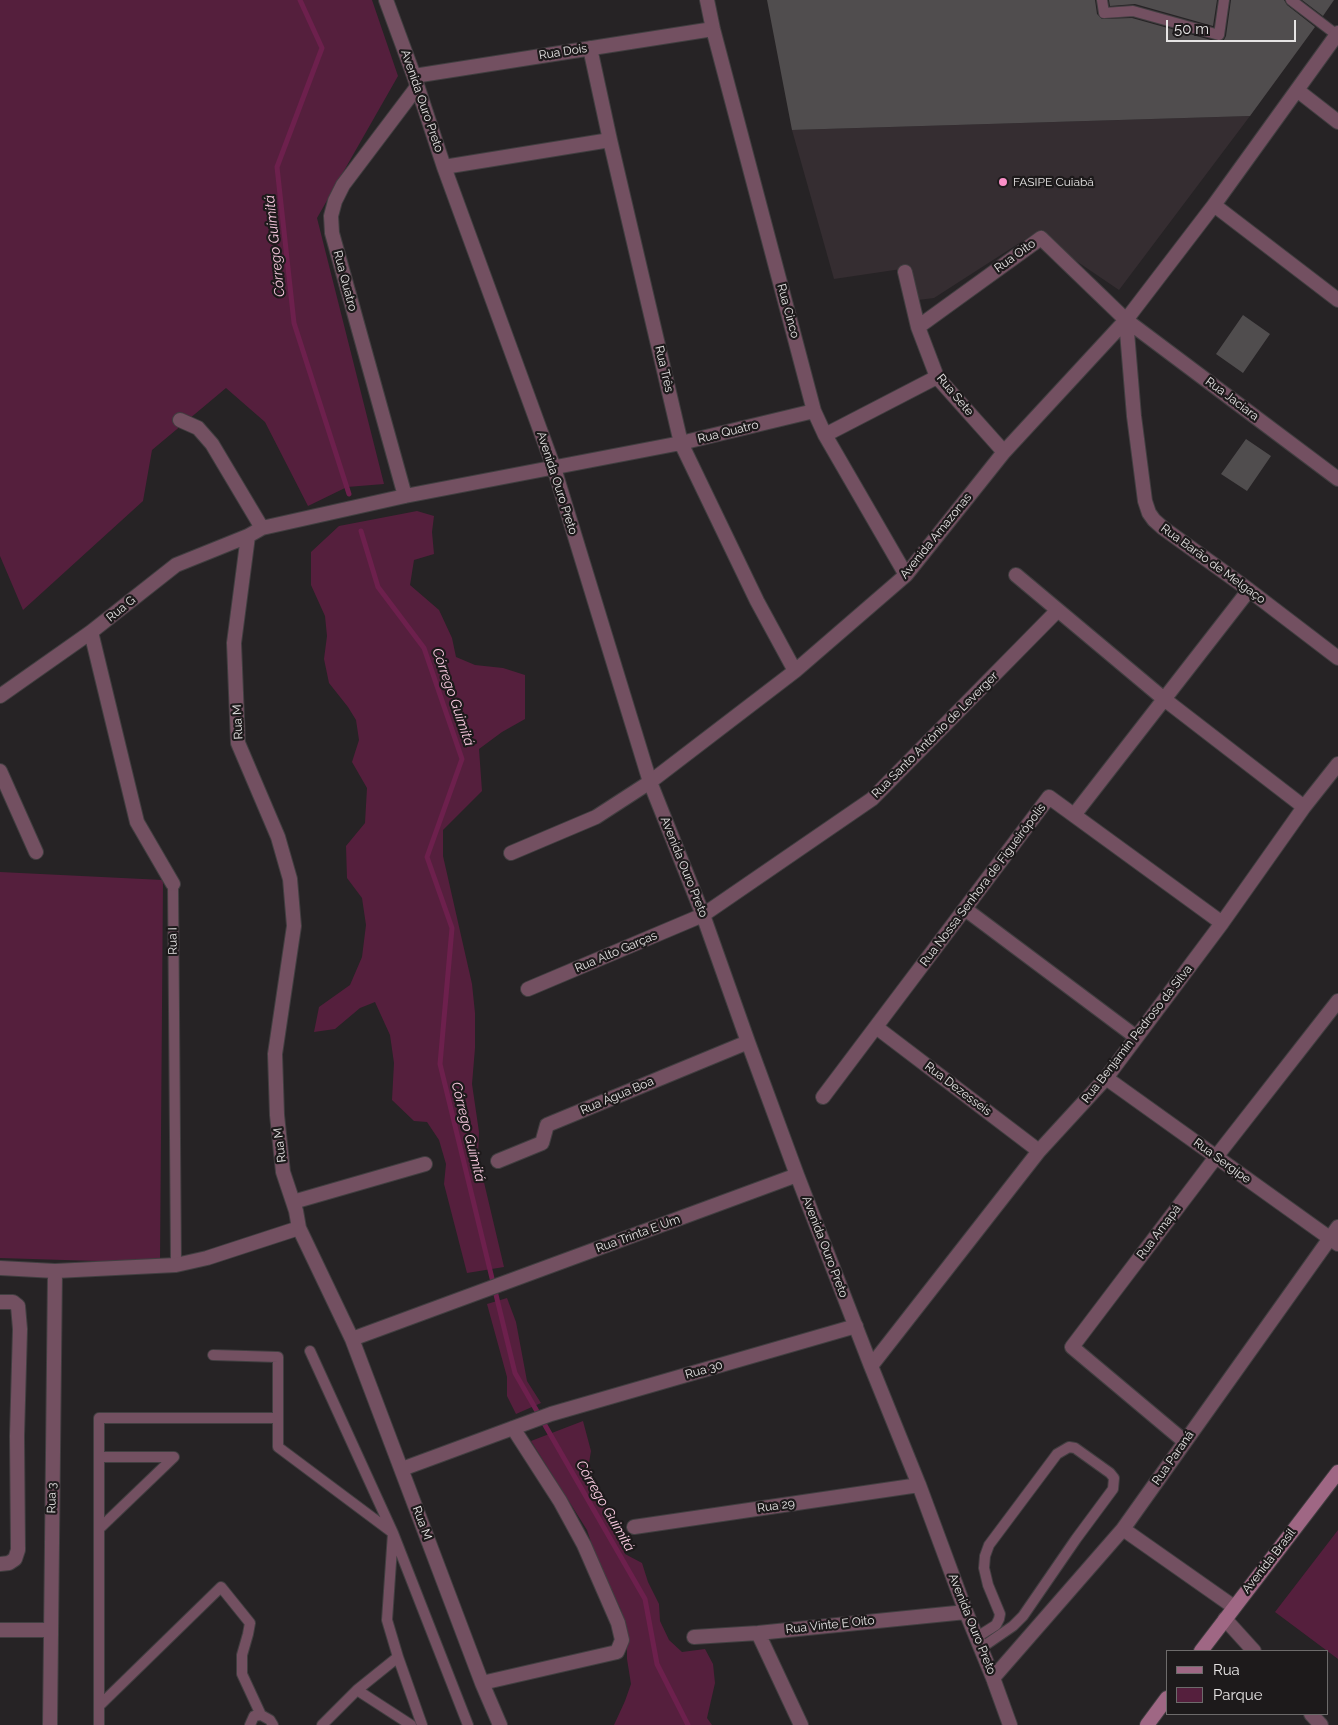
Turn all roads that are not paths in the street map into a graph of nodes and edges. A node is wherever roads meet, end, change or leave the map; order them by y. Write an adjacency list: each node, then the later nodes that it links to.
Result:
1 (386, 0): 9 (street, Avenida Ouro Preto)
2 (708, 0): 6 (street, Rua Cinco)
3 (1102, 0): 4 (lane)
4 (1224, 0)
5 (1291, 0): 7 (lane)
6 (713, 28): 8 (street, Rua Dois); 20 (street, Rua Cinco)
7 (1337, 34): 10 (street, Avenida Amazonas)
8 (590, 48): 9 (street, Rua Dois); 12 (street, Rua Três)
9 (416, 82): 13 (street, Avenida Ouro Preto); 27 (street, Rua Quatro)
10 (1296, 90): 11 (street); 14 (street, Avenida Amazonas)
11 (1338, 122)
12 (610, 140): 13 (street); 23 (street, Rua Três)
13 (444, 167): 25 (street, Avenida Ouro Preto)
14 (1214, 205): 16 (street); 17 (street, Avenida Amazonas)
15 (905, 272): 18 (street, Rua Sete)
16 (1338, 300)
17 (1126, 320): 18 (street, Rua Oito); 24 (street, Avenida Amazonas); 26 (street, Rua Jaciara); 32 (street, Rua Barão de Melgaço)
18 (918, 327): 19 (street, Rua Sete)
19 (937, 377): 22 (street); 24 (street, Rua Sete)
20 (814, 411): 22 (street, Rua Cinco); 23 (street, Rua Quatro)
21 (180, 420): 28 (street)
22 (825, 435): 30 (street, Rua Cinco)
23 (682, 443): 25 (street, Rua Quatro); 36 (street, Rua Três)
24 (1004, 452): 30 (street, Avenida Amazonas)
25 (554, 468): 27 (street, Rua Quatro); 41 (street, Avenida Ouro Preto)
26 (1338, 479)
27 (405, 496): 28 (street, Rua Quatro)
28 (262, 528): 29 (street, Rua Quatro)
29 (248, 536): 34 (street, Rua G); 62 (street, Rua M)
30 (906, 575): 36 (street, Avenida Amazonas)
31 (1016, 575): 33 (street)
32 (1249, 590): 35 (street, Rua Barão de Melgaço); 38 (street)
33 (1057, 611): 38 (street); 48 (street, Rua Santo Antônio de Leverger)
34 (91, 632): 37 (street, Rua G); 46 (street, Rua I)
35 (1338, 658)
36 (794, 671): 41 (street, Avenida Amazonas)
37 (0, 696)
38 (1164, 699): 42 (street); 43 (street)
39 (1338, 764): 42 (street, Rua Benjamin Pedroso da Silva)
40 (0, 771): 44 (street)
41 (650, 782): 45 (street, Avenida Amazonas); 48 (street, Avenida Ouro Preto)
42 (1304, 807): 49 (street, Rua Benjamin Pedroso da Silva)
43 (1074, 816): 47 (street, Rua Nossa Senhora de Figueirópolis); 49 (street, Rua Nossa Senhora de Figueirópolis)
44 (36, 852)
45 (511, 853)
46 (173, 884): 66 (lane, Rua I)
47 (965, 908): 52 (street, Rua Nossa Senhora de Figueirópolis); 53 (street)
48 (703, 915): 50 (street, Rua Alto Garças); 54 (street, Avenida Ouro Preto)
49 (1222, 923): 53 (street, Rua Benjamin Pedroso da Silva)
50 (528, 989)
51 (1338, 1001): 58 (street, Rua Amapá)
52 (876, 1027): 56 (street, Rua Nossa Senhora de Figueirópolis); 57 (street, Rua Dezesseis)
53 (1136, 1037): 55 (street, Rua Benjamin Pedroso da Silva)
54 (748, 1042): 59 (street, Rua Água Boa); 61 (street, Avenida Ouro Preto)
55 (1106, 1078): 57 (street, Rua Benjamin Pedroso da Silva); 58 (street, Rua Sergipe)
56 (823, 1097)
57 (1039, 1152): 74 (street, Rua Benjamin Pedroso da Silva)
58 (1216, 1157): 65 (street, Rua Sergipe); 77 (street, Rua Amapá)
59 (498, 1161)
60 (425, 1164): 62 (street)
61 (797, 1175): 70 (street, Avenida Ouro Preto); 71 (street, Rua Trinta E Um)
62 (293, 1202): 64 (street, Rua M)
63 (1338, 1227): 65 (street, Rua Paraná)
64 (299, 1228): 66 (street); 71 (street, Rua M)
65 (1334, 1241): 77 (street, Rua Paraná)
66 (176, 1265): 68 (street)
67 (0, 1268): 68 (street)
68 (55, 1272): 91 (street, Rua 3)
69 (0, 1302): 86 (street)
70 (856, 1326): 74 (street, Avenida Ouro Preto); 76 (street, Rua 30)
71 (352, 1339): 79 (street, Rua M)
72 (310, 1351): 85 (lane)
73 (213, 1355): 75 (lane)
74 (871, 1366): 81 (street, Avenida Ouro Preto)
75 (278, 1418): 78 (lane); 85 (lane)
76 (520, 1426): 79 (street, Rua 30); 99 (street)
77 (1184, 1441): 84 (street, Rua Paraná)
78 (100, 1456): 83 (lane); 83 (lane)
79 (402, 1469): 99 (street, Rua M)
80 (1338, 1472): 87 (main road, Avenida Brasil)
81 (919, 1486): 82 (street, Rua 29); 88 (street, Avenida Ouro Preto)
82 (634, 1527)
83 (100, 1528): 102 (lane)
84 (1123, 1529): 87 (street); 98 (street, Rua Paraná)
85 (393, 1533): 97 (lane); 112 (lane)
86 (0, 1564)
87 (1234, 1607): 89 (main road, Avenida Brasil)
88 (966, 1612): 92 (street, Rua Vinte E Oito); 94 (street, Avenida Ouro Preto)
89 (1225, 1619): 95 (main road, Avenida Brasil); 96 (street)
90 (0, 1630): 91 (street)
91 (50, 1630): 105 (street, Rua 3)
92 (758, 1633): 93 (street, Rua Vinte E Oito); 114 (street)
93 (694, 1637)
94 (979, 1642): 94 (lane); 98 (street, Avenida Ouro Preto)
95 (1202, 1650)
96 (1253, 1650)
97 (398, 1657): 100 (lane); 111 (lane)
98 (993, 1678): 115 (street, Avenida Ouro Preto)
99 (482, 1683): 113 (street, Rua M)
100 (357, 1690): 109 (lane); 110 (lane)
101 (1166, 1699): 116 (main road)
102 (99, 1706): 103 (lane); 106 (lane)
103 (260, 1715): 107 (lane); 108 (lane)
104 (1312, 1715): 117 (street)
105 (50, 1725)
106 (99, 1725)
107 (250, 1725)
108 (273, 1725)
109 (322, 1725)
110 (411, 1725)
111 (422, 1725)
112 (468, 1725)
113 (500, 1725)
114 (801, 1725)
115 (1010, 1725)
116 (1147, 1725)
117 (1321, 1725)

